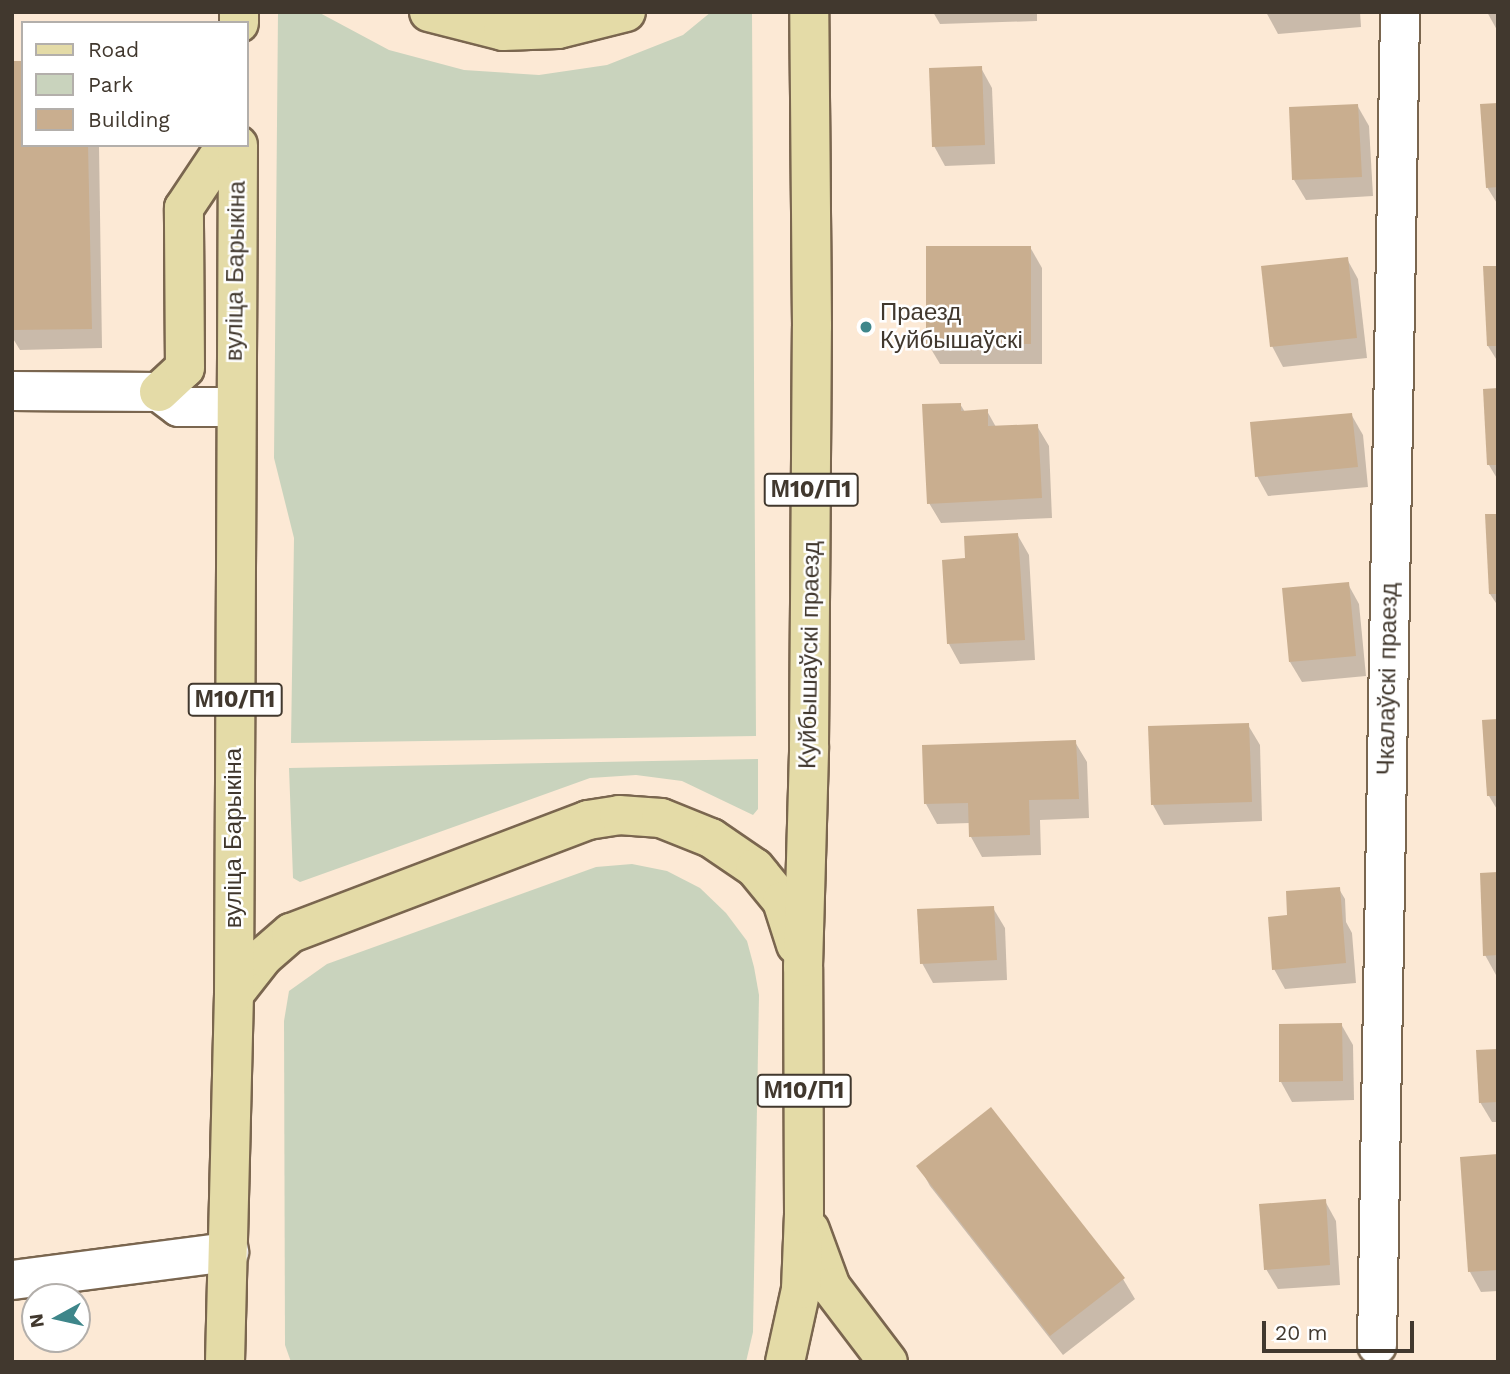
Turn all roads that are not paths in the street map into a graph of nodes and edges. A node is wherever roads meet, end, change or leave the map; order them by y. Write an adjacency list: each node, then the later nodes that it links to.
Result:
1 (429, 12): 2 (main road)
2 (626, 12)
3 (809, 12): 10 (main road, Куйбышаўскі праезд / М10/П1)
4 (1400, 12): 15 (street, Чкалаўскі праезд)
5 (225, 147): 8 (main road, вуліца Барыкіна)
6 (238, 147): 9 (main road, вуліца Барыкіна / М10/П1)
7 (12, 391): 8 (street)
8 (159, 392): 9 (street)
9 (234, 407): 11 (main road, вуліца Барыкіна / М10/П1)
10 (803, 967): 11 (main road, М10/П1); 12 (main road, Куйбышаўскі праезд / М10/П1)
11 (234, 993): 13 (main road, вуліца Барыкіна / М10/П1)
12 (804, 1214): 17 (main road, М10/П1); 18 (main road, М10/П1)
13 (229, 1252): 14 (street); 16 (main road, вуліца Барыкіна / М10/П1)
14 (14, 1280)
15 (1377, 1345)
16 (229, 1354)
17 (785, 1362)
18 (888, 1362)

